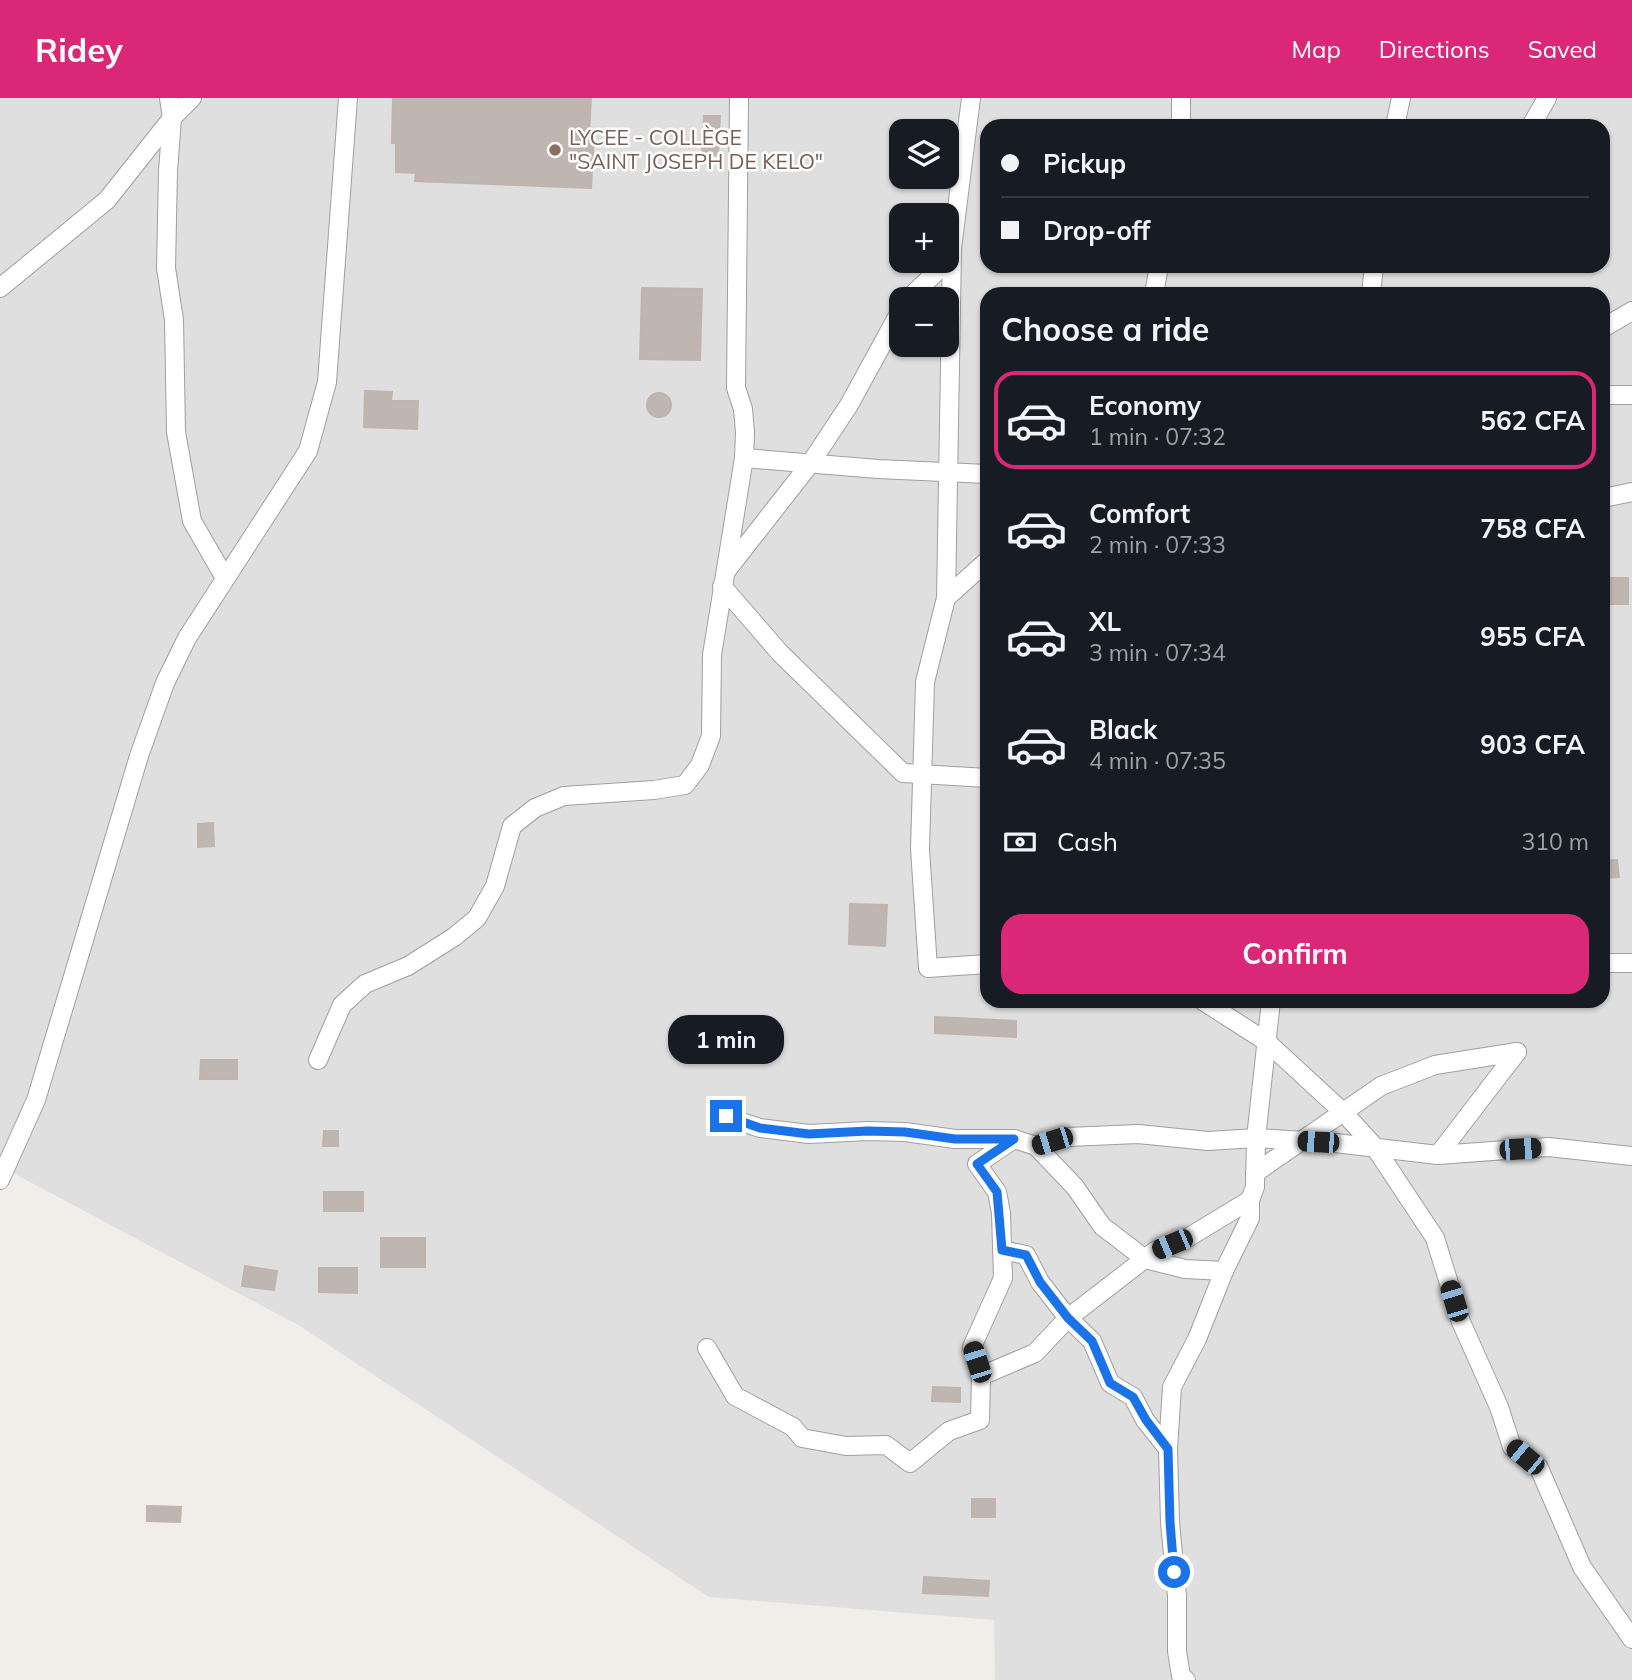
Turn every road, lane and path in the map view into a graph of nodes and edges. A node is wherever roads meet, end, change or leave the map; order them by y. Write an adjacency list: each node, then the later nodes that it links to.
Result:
1 (169, 98): 9 (street)
2 (192, 98): 9 (street)
3 (348, 98): 30 (street)
4 (739, 98): 23 (street)
5 (971, 98): 13 (street)
6 (1181, 98): 10 (street)
7 (1401, 98): 11 (street)
8 (1547, 98): 12 (street)
9 (172, 118): 17 (street); 30 (street)
10 (1181, 119)
11 (1396, 119)
12 (1535, 119)
13 (958, 203)
14 (935, 273): 16 (street)
15 (951, 273): 25 (street)
16 (921, 287)
17 (0, 288)
18 (1632, 311): 19 (street)
19 (1610, 324)
20 (889, 332): 24 (street)
21 (1610, 395): 22 (street)
22 (1632, 395)
23 (744, 458): 24 (street); 31 (street)
24 (810, 464): 25 (street); 31 (street)
25 (948, 473): 26 (street); 32 (street)
26 (980, 474)
27 (1632, 492): 28 (street)
28 (1610, 497)
29 (980, 567): 32 (street)
30 (225, 578): 52 (street)
31 (724, 580): 33 (street); 41 (street)
32 (946, 598): 33 (street)
33 (921, 774): 34 (street); 36 (street)
34 (980, 778)
35 (1610, 962): 37 (street)
36 (980, 964)
37 (1632, 964)
38 (1214, 1008): 40 (street)
39 (1269, 1008): 40 (street)
40 (1267, 1042): 42 (street); 44 (street)
41 (318, 1060)
42 (1344, 1113): 46 (street); 48 (street); 49 (street)
43 (726, 1116): 45 (street)
44 (1256, 1138): 46 (street); 47 (street); 51 (street)
45 (1014, 1139): 47 (street); 54 (street)
46 (1301, 1141): 48 (street); 51 (street)
47 (1037, 1146): 55 (street)
48 (1374, 1146): 49 (street); 61 (street)
49 (1438, 1155): 50 (street)
50 (1632, 1156)
51 (1255, 1172): 53 (street)
52 (0, 1180)
53 (1250, 1200): 55 (street); 56 (street)
54 (1002, 1250): 57 (street); 59 (street)
55 (1145, 1259): 56 (street); 57 (street)
56 (1224, 1271): 60 (street)
57 (1068, 1318): 59 (street); 60 (street)
58 (707, 1348): 59 (street)
59 (981, 1376)
60 (1168, 1449): 62 (street)
61 (1632, 1639)
62 (1186, 1680)

